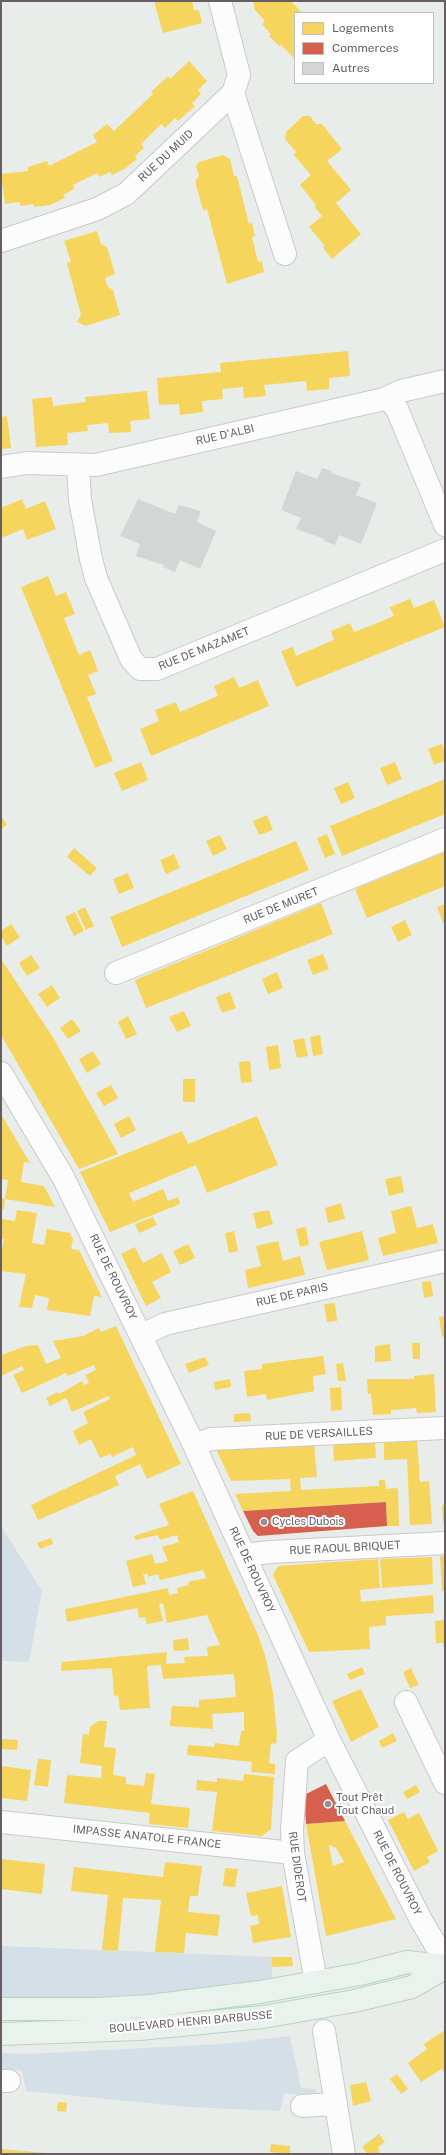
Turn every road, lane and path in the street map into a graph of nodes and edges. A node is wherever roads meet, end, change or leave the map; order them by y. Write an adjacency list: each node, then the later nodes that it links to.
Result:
1 (220, 1): 2 (street)
2 (234, 93): 3 (street, RUE DU MUID); 4 (street)
3 (1, 241)
4 (285, 254)
5 (445, 381): 6 (street, RUE D'ALBI)
6 (388, 398): 7 (street, RUE D'ALBI); 9 (street)
7 (78, 466): 8 (street, RUE D'ALBI); 10 (street, RUE DE MAZAMET)
8 (1, 467)
9 (445, 526)
10 (445, 550)
11 (445, 839): 12 (street, RUE DE MURET)
12 (116, 973)
13 (1, 1073): 15 (street, RUE DE ROUVROY)
14 (445, 1261): 15 (street, RUE DE PARIS)
15 (142, 1335): 17 (street, RUE DE ROUVROY)
16 (445, 1428): 17 (street, RUE DE VERSAILLES)
17 (194, 1445): 19 (street, RUE DE ROUVROY)
18 (445, 1543): 19 (street, RUE RAOUL BRIQUET)
19 (245, 1555): 21 (street, RUE DE ROUVROY)
20 (406, 1702): 22 (street)
21 (329, 1740): 24 (street, RUE DIDEROT); 25 (street, RUE DE ROUVROY)
22 (445, 1783)
23 (1, 1822): 24 (street, IMPASSE ANATOLE FRANCE)
24 (293, 1853): 27 (street, RUE DIDEROT)
25 (445, 1961)
26 (445, 1967): 27 (main road, BOULEVARD HENRI BARBUSSE); 30 (main road, BOULEVARD HENRI BARBUSSE)
27 (315, 1972): 28 (main road, BOULEVARD HENRI BARBUSSE)
28 (1, 2009)
29 (324, 2031): 31 (street)
30 (1, 2034)
31 (334, 2104): 32 (street); 33 (street)
32 (302, 2106)
33 (344, 2154)

